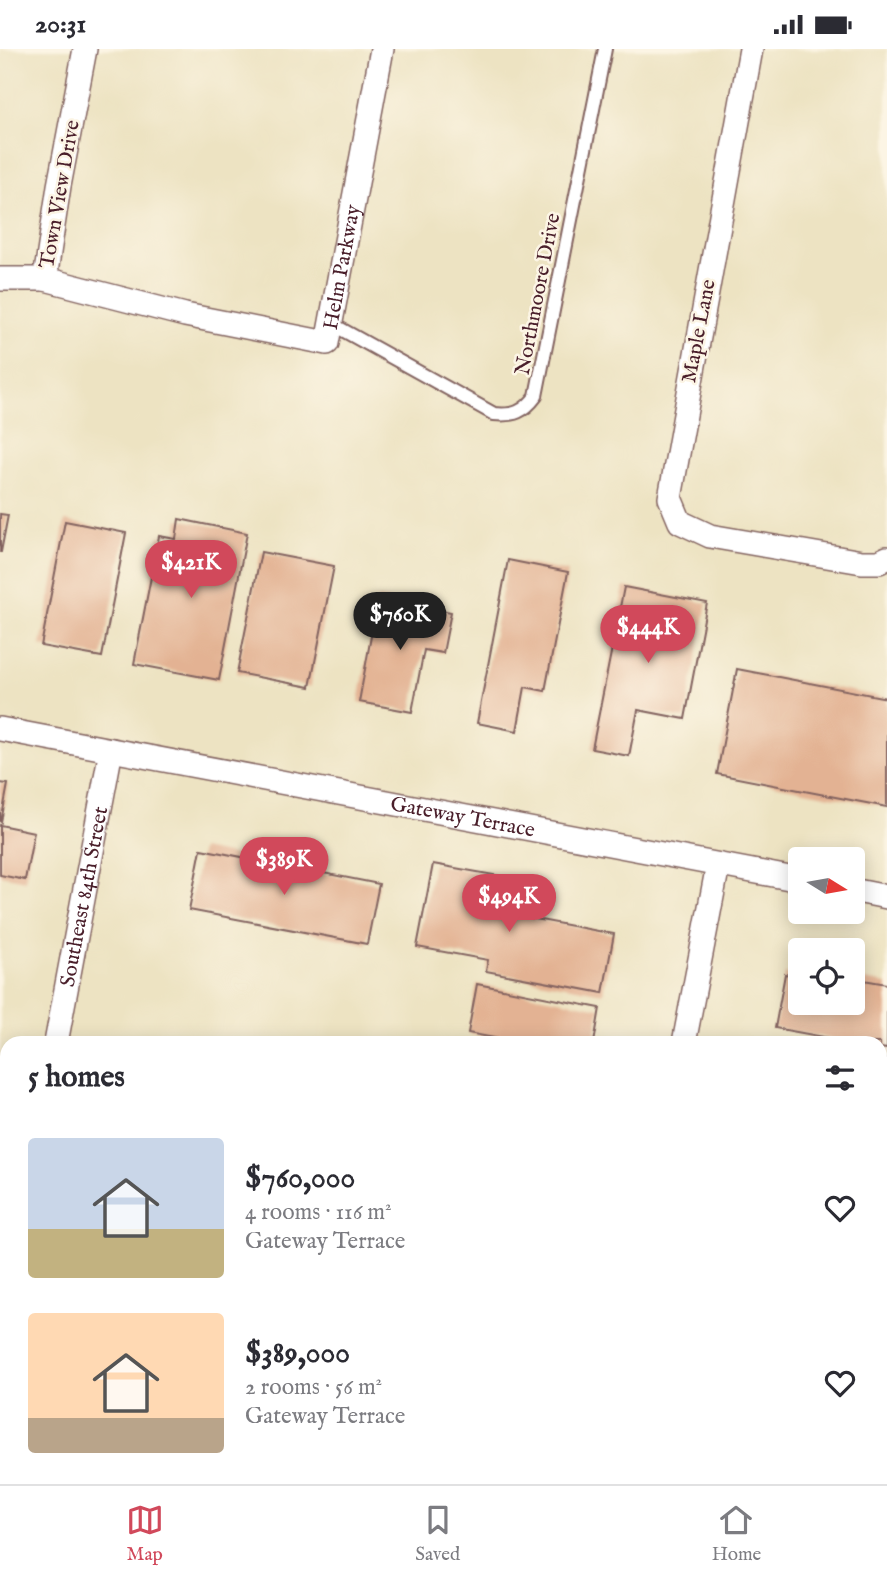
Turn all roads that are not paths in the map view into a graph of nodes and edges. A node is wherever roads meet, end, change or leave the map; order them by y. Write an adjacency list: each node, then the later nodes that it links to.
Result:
1 (86, 49): 6 (street, Town View Drive)
2 (382, 49): 8 (street, Helm Parkway)
3 (605, 49): 8 (lane, Northmoore Drive)
4 (751, 49): 9 (street, Maple Lane)
5 (0, 279): 6 (street)
6 (45, 279): 7 (street, Town View Drive)
7 (185, 315): 8 (street, Helm Parkway)
8 (331, 323)
9 (887, 558)
10 (0, 729): 11 (street, Gateway Terrace)
11 (111, 750): 12 (street, Gateway Terrace); 16 (street, Southeast 84th Street)
12 (718, 865): 13 (street, Gateway Terrace); 17 (street)
13 (788, 878)
14 (865, 893): 15 (street)
15 (887, 897)
16 (57, 1036)
17 (685, 1036)

